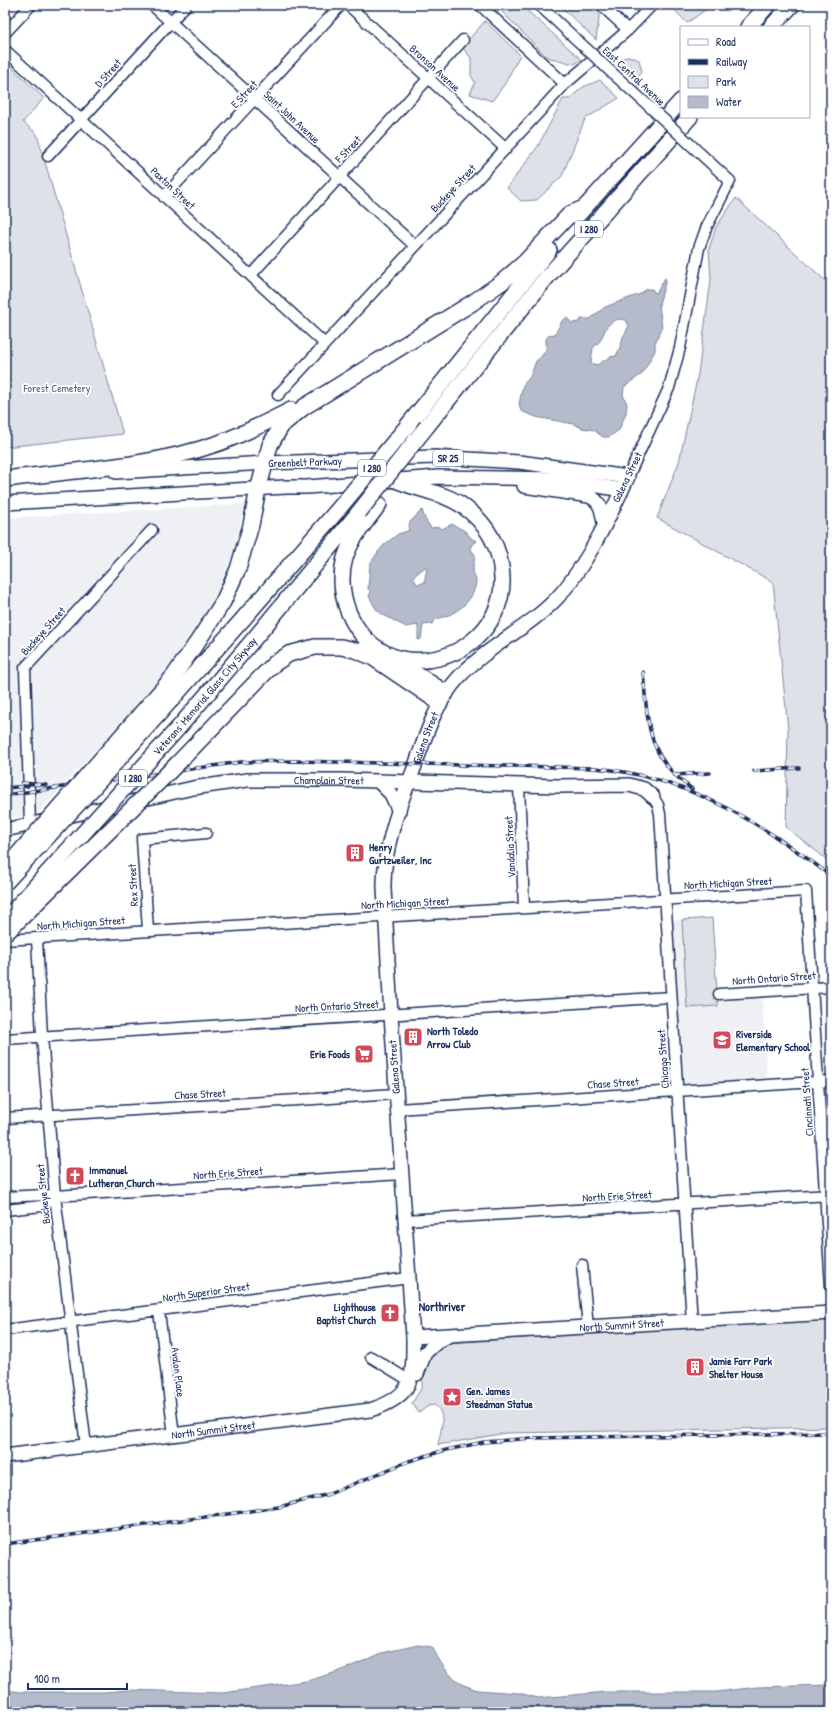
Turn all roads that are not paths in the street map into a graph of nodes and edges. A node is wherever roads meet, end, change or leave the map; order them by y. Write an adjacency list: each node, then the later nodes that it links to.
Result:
1 (31, 5): 16 (street)
2 (152, 5): 12 (street, Saint John Avenue)
3 (186, 5): 12 (street, D Street)
4 (341, 5): 21 (street, E Street)
5 (348, 5): 19 (street, Bronson Avenue)
6 (480, 5): 20 (street)
7 (539, 5): 28 (street, East Central Avenue, bridge)
8 (601, 5): 15 (street)
9 (652, 5): 15 (street, Buckeye Street)
10 (768, 5): 13 (highway)
11 (792, 5): 14 (highway)
12 (171, 22): 21 (street, Saint John Avenue); 24 (street, D Street)
13 (749, 26)
14 (773, 26)
15 (628, 30): 20 (street, Buckeye Street)
16 (5, 33)
17 (463, 40): 19 (street, F Street)
18 (5, 50): 24 (street, Paxton Street)
19 (429, 79): 25 (street, Bronson Avenue); 27 (street, F Street)
20 (565, 84): 25 (street, Buckeye Street)
21 (255, 100): 27 (street, Saint John Avenue); 29 (street, E Street)
22 (680, 102): 30 (highway, I 280)
23 (689, 118): 36 (highway, I 280)
24 (82, 119): 26 (street, D Street); 29 (street, Paxton Street)
25 (506, 149): 31 (street, Buckeye Street)
26 (48, 156)
27 (339, 176): 31 (street, Saint John Avenue); 32 (street, F Street)
28 (730, 182): 38 (street, Galena Street)
29 (164, 197): 32 (street, Paxton Street)
30 (584, 208): 34 (highway); 59 (highway, Veterans' Memorial Glass City Skyway / I 280, bridge)
31 (415, 246): 33 (street, Buckeye Street)
32 (251, 275): 33 (street, Paxton Street)
33 (325, 344): 35 (street, Buckeye Street)
34 (344, 381): 37 (highway); 40 (highway)
35 (278, 395)
36 (427, 426): 48 (highway, bridge); 64 (highway, Veterans' Memorial Glass City Skyway / I 280, bridge)
37 (266, 463): 38 (main road, Greenbelt Parkway / SR 25); 42 (main road, Greenbelt Parkway / SR 25); 43 (highway)
38 (628, 477): 44 (main road, Galena Street)
39 (438, 478): 41 (main road, SR 25); 44 (main road, SR 25); 46 (main road)
40 (5, 479)
41 (396, 480): 43 (main road, SR 25); 48 (highway)
42 (5, 482)
43 (258, 489): 45 (main road, SR 25); 58 (highway, bridge)
44 (622, 490): 46 (main road, Galena Street)
45 (5, 503)
46 (604, 523): 49 (main road, Galena Street)
47 (152, 530): 55 (street, Buckeye Street)
48 (384, 653): 49 (highway)
49 (443, 698): 51 (main road, Galena Street); 66 (highway, bridge)
50 (378, 781): 51 (main road, Champlain Street); 54 (main road); 55 (main road, Champlain Street, bridge)
51 (408, 782): 52 (main road, Champlain Street); 54 (main road, Galena Street)
52 (519, 785): 53 (main road, Champlain Street); 62 (street, Vandalia Street)
53 (653, 797): 61 (street, Chicago Street)
54 (398, 811): 63 (main road, Galena Street)
55 (34, 823): 56 (main road, Champlain Street)
56 (5, 830)
57 (206, 833): 65 (street, Rex Street)
58 (5, 869)
59 (5, 883)
60 (806, 891): 61 (street, North Michigan Street); 70 (street, Cincinnati Street)
61 (666, 898): 62 (street, North Michigan Street); 72 (street, Chicago Street)
62 (524, 908): 63 (street, North Michigan Street)
63 (386, 916): 65 (street, North Michigan Street); 73 (main road, Galena Street)
64 (5, 920)
65 (148, 930): 67 (street, North Michigan Street)
66 (5, 934)
67 (37, 939): 68 (street, North Michigan Street); 74 (street, Buckeye Street)
68 (5, 940)
69 (831, 987): 70 (street, North Ontario Street)
70 (812, 988): 71 (street, North Ontario Street); 76 (street, Cincinnati Street)
71 (719, 994)
72 (671, 998): 73 (street, North Ontario Street); 78 (street, Chicago Street)
73 (391, 1015): 74 (street, North Ontario Street); 79 (main road, Galena Street)
74 (42, 1036): 75 (street, North Ontario Street); 81 (street, Buckeye Street)
75 (5, 1039)
76 (818, 1082): 77 (street, Chase Street); 78 (street, Chase Street); 84 (street, Cincinnati Street)
77 (831, 1082)
78 (677, 1091): 80 (street, Chase Street); 87 (street, Chicago Street)
79 (396, 1094): 80 (main road, Galena Street); 81 (street, Chase Street)
80 (397, 1109): 83 (main road, Galena Street)
81 (48, 1115): 82 (street, Chase Street); 85 (street, Buckeye Street)
82 (5, 1118)
83 (402, 1174): 85 (street, North Erie Street); 89 (main road, Galena Street)
84 (828, 1195): 87 (street, North Erie Street); 92 (street, Cincinnati Street)
85 (55, 1196): 86 (street, North Erie Street); 88 (street, North Erie Street); 95 (street, Buckeye Street)
86 (5, 1197)
87 (684, 1204): 89 (street, North Erie Street); 96 (street, Chicago Street)
88 (5, 1210)
89 (405, 1220): 91 (main road, Galena Street)
90 (582, 1265): 97 (street)
91 (410, 1278): 93 (street, North Superior Street); 100 (main road, Galena Street)
92 (831, 1287)
93 (159, 1311): 95 (street, North Superior Street); 103 (street, Avalon Place)
94 (831, 1314): 96 (main road, North Summit Street)
95 (69, 1321): 98 (street, North Superior Street); 104 (street, Buckeye Street)
96 (692, 1322): 97 (main road, North Summit Street)
97 (588, 1327): 99 (main road, North Summit Street)
98 (5, 1330)
99 (451, 1334): 100 (main road, North Summit Street); 102 (main road, North Summit Street)
100 (413, 1337): 102 (main road, Galena Street)
101 (371, 1357): 102 (street)
102 (410, 1381): 103 (main road, North Summit Street)
103 (174, 1436): 104 (main road, North Summit Street)
104 (86, 1446): 105 (main road, North Summit Street)
105 (5, 1456)

